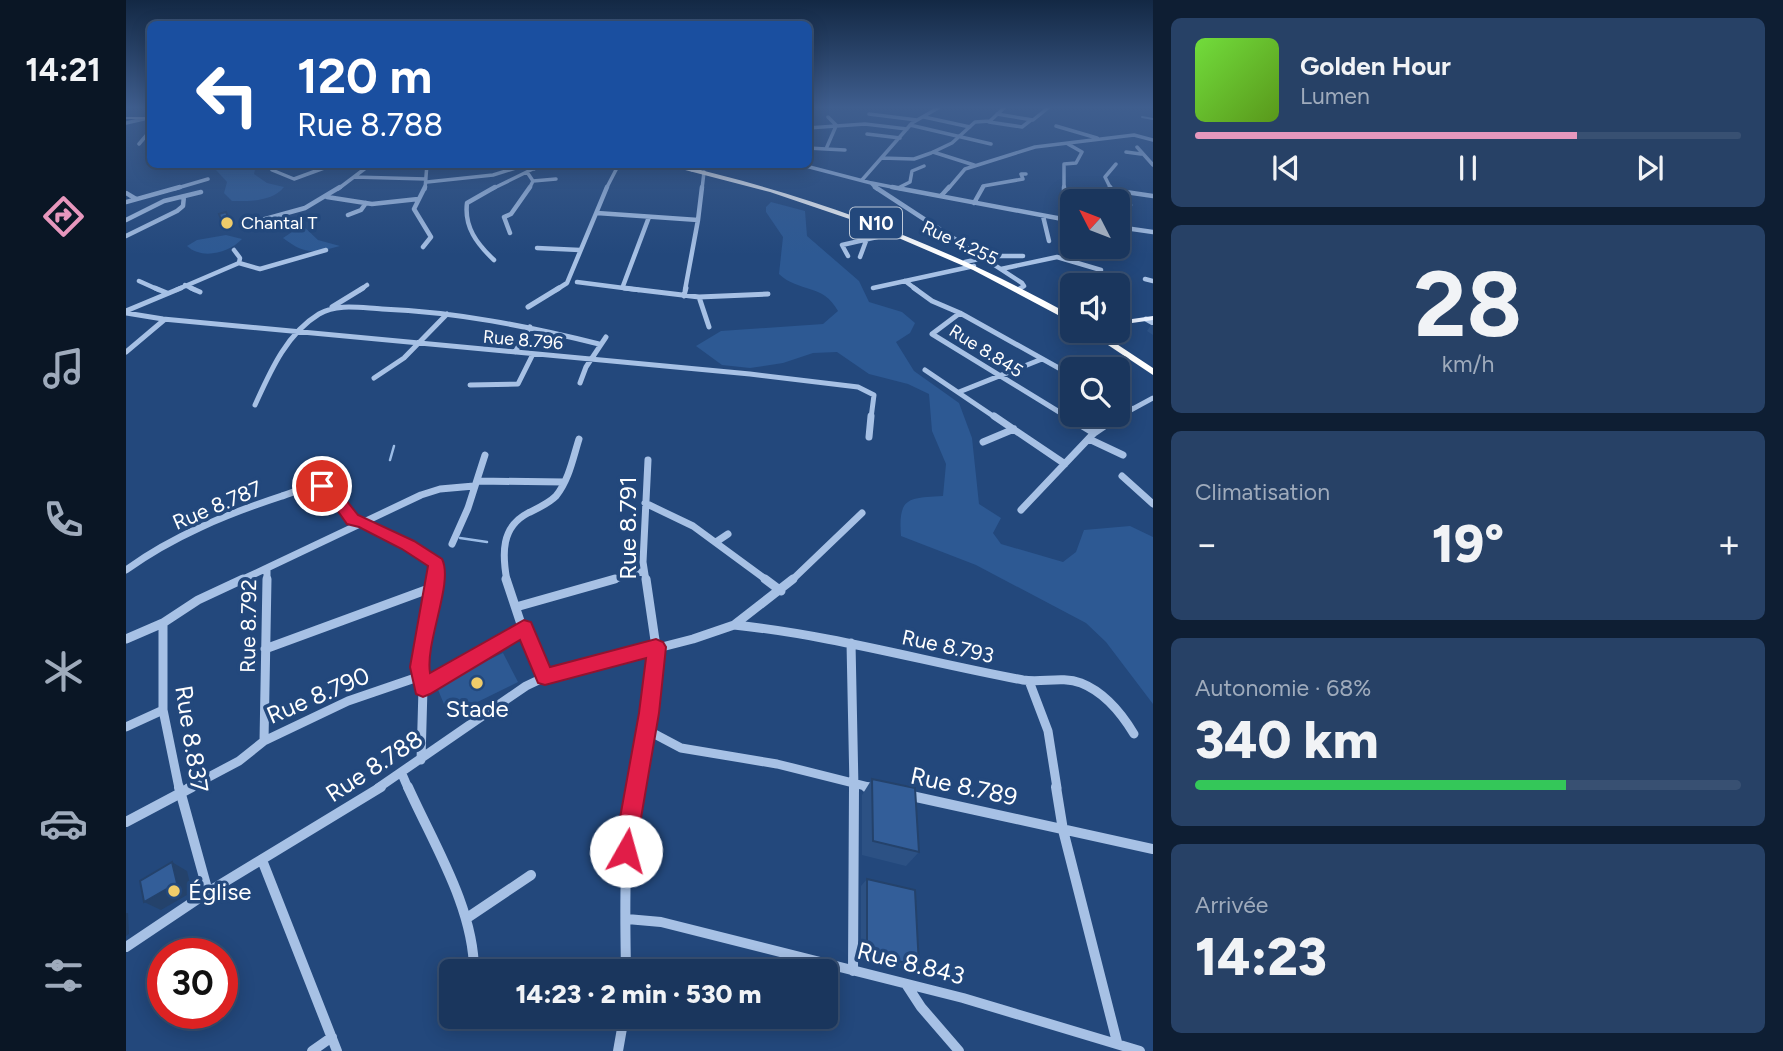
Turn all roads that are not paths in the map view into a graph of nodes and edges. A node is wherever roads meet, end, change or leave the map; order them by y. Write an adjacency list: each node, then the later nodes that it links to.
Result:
1 (919, 157): 5 (street)
2 (949, 157): 7 (street)
3 (1003, 157): 7 (street)
4 (1078, 157): 31 (street)
5 (881, 158): 25 (street)
6 (1116, 164): 32 (street)
7 (975, 165): 38 (street)
8 (924, 166): 29 (street)
9 (322, 168): 19 (street)
10 (366, 168): 22 (street)
11 (427, 168): 26 (street)
12 (515, 168): 26 (street)
13 (530, 168): 17 (street)
14 (617, 168): 47 (street)
15 (683, 168): 18 (highway, Rue 4.255 / N10)
16 (812, 168): 25 (street)
17 (534, 169): 20 (street)
18 (705, 169): 54 (street); 56 (highway, Rue 4.255 / N10)
19 (272, 170)
20 (527, 172): 27 (street); 71 (street)
21 (1026, 174): 46 (street)
22 (354, 177): 26 (street); 40 (street)
23 (208, 179): 35 (street)
24 (556, 179): 27 (street)
25 (862, 180): 28 (street)
26 (426, 181): 42 (street)
27 (533, 181): 58 (street)
28 (871, 183): 29 (street); 70 (street)
29 (897, 188): 38 (street)
30 (144, 189): 35 (street)
31 (1064, 189)
32 (1111, 189)
33 (201, 192): 37 (street)
34 (126, 193): 41 (street)
35 (155, 194): 41 (street); 43 (street)
36 (1130, 194): 39 (street)
37 (184, 196): 43 (street); 59 (street)
38 (941, 196): 46 (street)
39 (1153, 196)
40 (327, 197): 45 (street); 53 (street)
41 (136, 199): 44 (street)
42 (418, 199): 45 (street); 62 (street)
43 (164, 201): 52 (street)
44 (126, 202)
45 (366, 203): 48 (street)
46 (974, 203): 49 (street)
47 (597, 213): 50 (street); 66 (street)
48 (348, 215)
49 (1043, 216): 51 (street); 61 (street)
50 (649, 217): 54 (street); 84 (street)
51 (1060, 219)
52 (126, 220)
53 (258, 220)
54 (698, 220): 90 (street)
55 (1130, 229): 57 (street)
56 (899, 232): 60 (street); 72 (highway, Rue 4.255 / N10)
57 (1153, 232)
58 (510, 233)
59 (126, 236)
60 (866, 241): 68 (street); 69 (street)
61 (1049, 241)
62 (424, 247)
63 (537, 248): 66 (street)
64 (234, 250): 73 (street)
65 (326, 250): 73 (street)
66 (580, 250): 92 (street)
67 (1023, 256): 70 (street)
68 (848, 257)
69 (860, 257)
70 (981, 258): 72 (street); 75 (street)
71 (494, 260)
72 (965, 262): 74 (highway, Rue 4.255 / N10)
73 (239, 263): 82 (street)
74 (975, 266): 79 (street); 86 (highway, Rue 4.255 / N10)
75 (1000, 269): 76 (street); 86 (street)
76 (1101, 270)
77 (1144, 279): 80 (street)
78 (139, 281): 88 (street)
79 (905, 281): 85 (street); 95 (street)
80 (1153, 281)
81 (577, 282): 84 (street)
82 (185, 285): 87 (street); 88 (street)
83 (367, 285): 93 (street)
84 (624, 286): 90 (street)
85 (873, 288)
86 (1019, 289): 96 (highway, Rue 4.255 / N10)
87 (200, 292)
88 (167, 293): 94 (street)
89 (768, 294): 91 (street)
90 (684, 296): 91 (street)
91 (699, 296): 102 (street)
92 (528, 307)
93 (328, 309): 97 (street); 103 (street)
94 (126, 313): 98 (street, Rue 8.796)
95 (960, 313): 111 (street, Rue 8.845); 116 (street, Rue 8.845)
96 (1060, 313)
97 (447, 314): 101 (street); 106 (street)
98 (164, 320): 103 (street, Rue 8.796); 108 (street)
99 (1151, 320): 100 (main road)
100 (1130, 322)
101 (530, 327): 107 (street); 109 (street)
102 (709, 327)
103 (296, 332): 106 (street, Rue 8.796); 122 (street)
104 (606, 337): 107 (street)
105 (1109, 343): 115 (highway)
106 (415, 344): 109 (street, Rue 8.796); 117 (street)
107 (599, 344): 112 (street)
108 (126, 352)
109 (515, 352): 110 (street, Rue 8.796)
110 (533, 354): 112 (street, Rue 8.796); 119 (street)
111 (1042, 359): 113 (street, Rue 8.845); 116 (street)
112 (591, 360): 118 (street); 126 (street, Rue 8.796)
113 (1060, 369)
114 (925, 370): 120 (street)
115 (1153, 372)
116 (1000, 377): 120 (street); 125 (street, Rue 8.845)
117 (374, 378)
118 (580, 383)
119 (470, 385)
120 (959, 391): 124 (street)
121 (1153, 398): 123 (street)
122 (255, 405)
123 (1131, 408): 125 (street)
124 (1014, 429): 128 (street); 132 (street)
125 (1091, 436): 130 (street, Rue 8.845); 132 (street)
126 (869, 437)
127 (579, 439): 134 (street)
128 (983, 442)
129 (485, 455): 135 (street)
130 (1123, 455)
131 (648, 460): 136 (street, Rue 8.791)
132 (1065, 464): 138 (street)
133 (1122, 476): 137 (street)
134 (564, 482): 135 (street, Rue 8.792); 149 (street)
135 (475, 483): 140 (street, Rue 8.792); 143 (street)
136 (645, 503): 142 (street); 146 (street, Rue 8.791)
137 (1153, 504)
138 (1021, 510)
139 (862, 513): 148 (street, Rue 8.788)
140 (363, 522): 144 (street, Rue 8.792); 145 (street, Rue 8.787); 147 (street, Rue 8.787)
141 (729, 534): 142 (street)
142 (716, 542): 148 (street)
143 (452, 544)
144 (267, 568): 150 (street); 156 (street, Rue 8.792)
145 (126, 570)
146 (644, 571): 149 (street); 155 (street, Rue 8.791)
147 (435, 587): 156 (street); 157 (street, Rue 8.787)
148 (781, 592): 151 (street, Rue 8.788)
149 (516, 607): 152 (street)
150 (163, 623): 153 (street); 161 (street, Rue 8.837)
151 (734, 625): 154 (street, Rue 8.793); 155 (street, Rue 8.788)
152 (524, 628): 158 (street); 160 (street)
153 (126, 639)
154 (851, 643): 159 (street, Rue 8.793); 168 (street)
155 (656, 647): 158 (street, Rue 8.788); 163 (street, Rue 8.791)
156 (265, 649): 165 (street, Rue 8.792)
157 (421, 676): 160 (street, Rue 8.787); 165 (street, Rue 8.790)
158 (545, 677): 166 (street, Rue 8.788)
159 (1029, 681): 164 (street, Rue 8.793); 173 (street)
160 (423, 688): 166 (street, Rue 8.787)
161 (163, 710): 162 (street); 170 (street, Rue 8.837)
162 (126, 727)
163 (647, 730): 168 (street, Rue 8.789); 179 (street, Rue 8.791)
164 (1134, 734)
165 (264, 741): 170 (street, Rue 8.790)
166 (421, 760): 167 (street, Rue 8.788)
167 (401, 774): 175 (street, Rue 8.788); 178 (street)
168 (854, 785): 169 (street, Rue 8.789); 183 (street)
169 (881, 790)
170 (180, 793): 172 (street, Rue 8.790); 177 (street, Rue 8.837)
171 (895, 793): 173 (street, Rue 8.789)
172 (126, 822)
173 (1063, 830): 174 (street, Rue 8.789); 187 (street)
174 (1153, 849)
175 (262, 860): 177 (street, Rue 8.788); 186 (street)
176 (531, 875): 178 (street)
177 (208, 891): 180 (street, Rue 8.788)
178 (467, 918): 181 (street)
179 (627, 919): 182 (street, Rue 8.791); 183 (street, Rue 8.843)
180 (126, 947)
181 (474, 959)
182 (626, 959)
183 (853, 971): 184 (street, Rue 8.843)
184 (906, 984): 187 (street, Rue 8.843); 191 (street)
185 (622, 1029): 190 (street)
186 (332, 1037): 188 (street); 189 (street)
187 (1116, 1042): 192 (street, Rue 8.843)
188 (312, 1051)
189 (337, 1051)
190 (618, 1051)
191 (959, 1051)
192 (1140, 1051)

